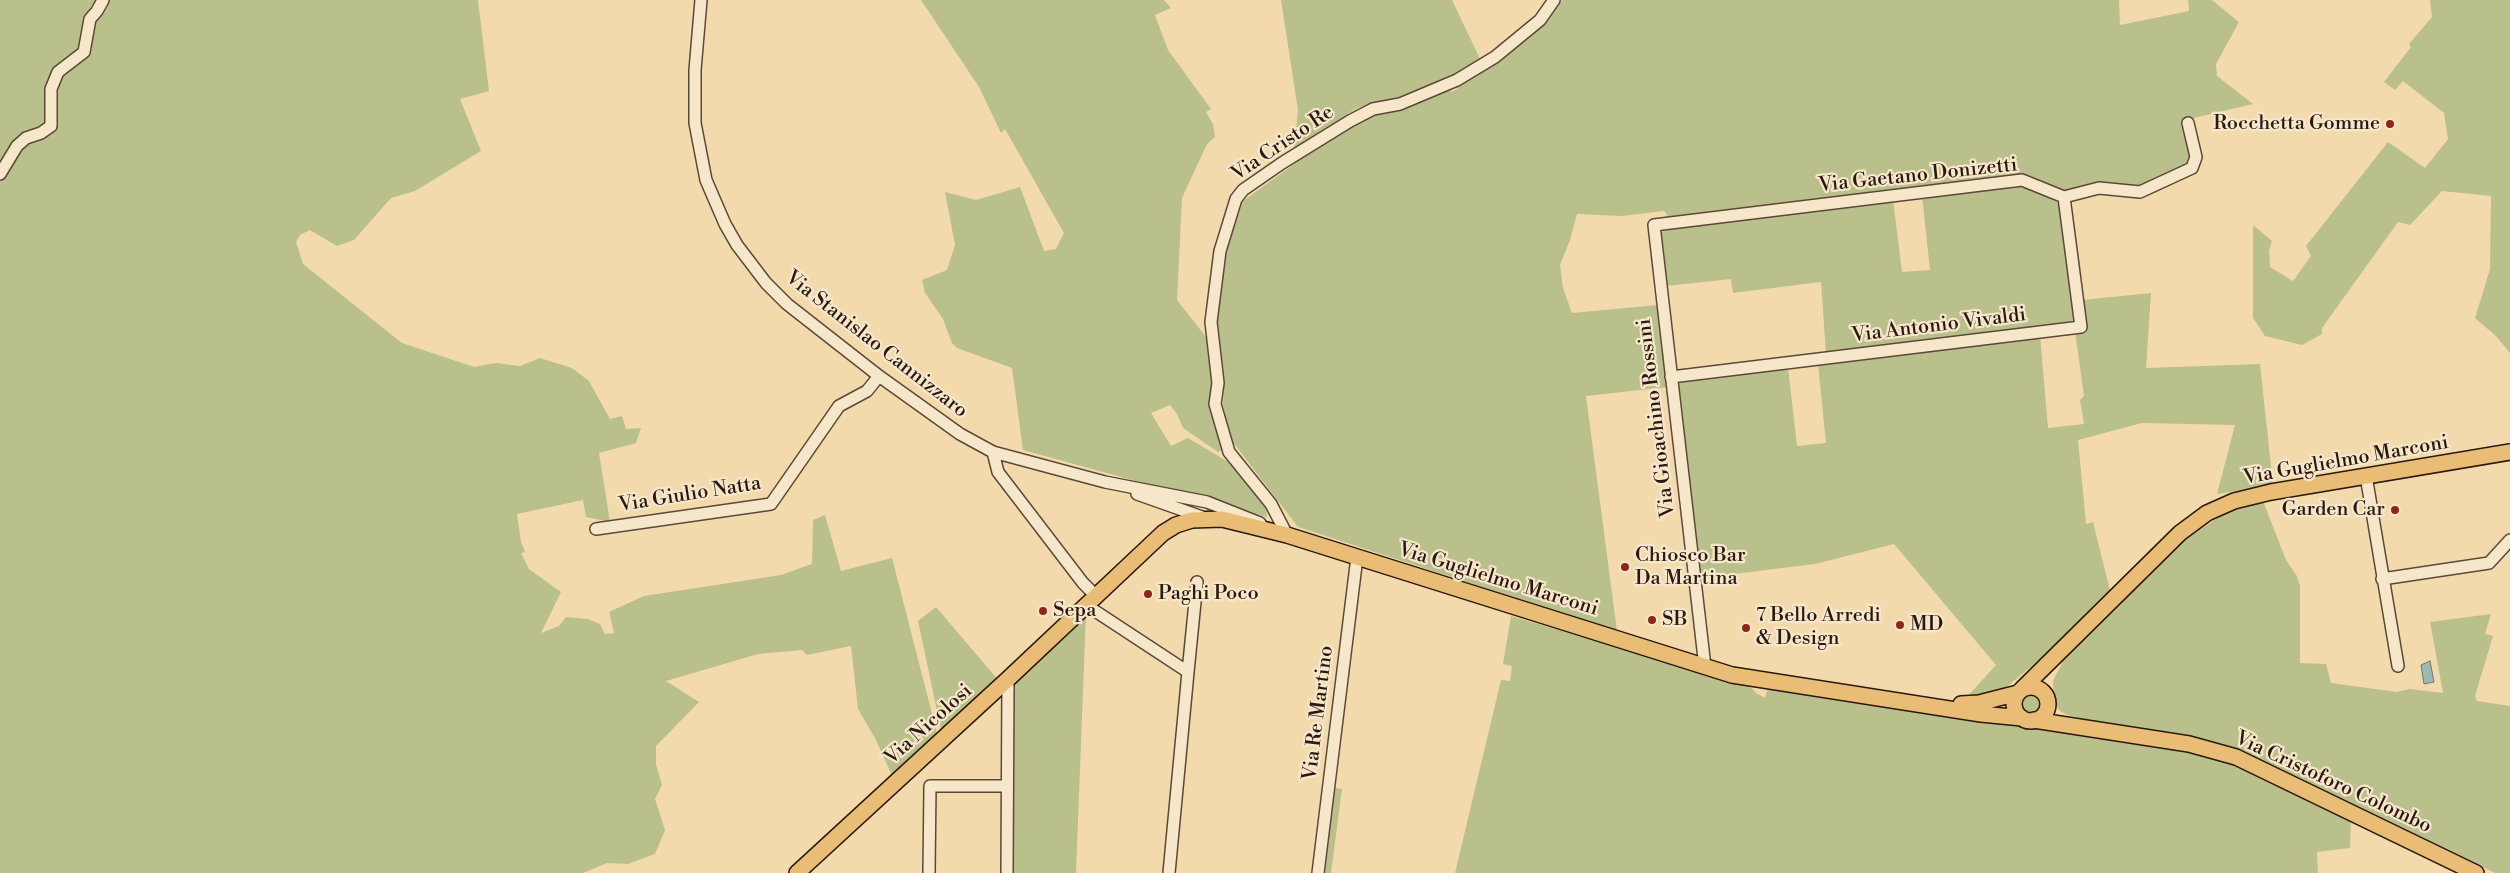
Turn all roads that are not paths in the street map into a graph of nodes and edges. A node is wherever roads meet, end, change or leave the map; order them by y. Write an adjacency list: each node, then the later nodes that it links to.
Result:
1 (102, 0): 5 (street)
2 (701, 0): 8 (street, Via Stanislao Cannizzaro)
3 (1554, 0): 16 (street, Via Cristo Re)
4 (2188, 123): 6 (street)
5 (0, 174)
6 (2064, 197): 7 (street, Via Gaetano Donizetti); 9 (street, Via Antonio Vivaldi)
7 (1654, 225): 9 (street, Via Gioachino Rossini)
8 (879, 376): 10 (street, Via Stanislao Cannizzaro); 15 (street, Via Giulio Natta)
9 (1671, 377): 24 (street, Via Gioachino Rossini)
10 (993, 452): 13 (street, Via Stanislao Cannizzaro); 21 (street)
11 (2510, 452): 12 (main road, Via Guglielmo Marconi)
12 (2366, 476): 19 (street); 22 (main road, Via Guglielmo Marconi)
13 (1105, 482): 14 (street); 16 (street)
14 (1207, 518): 16 (main road, Via Guglielmo Marconi); 21 (main road, Via Guglielmo Marconi)
15 (596, 529)
16 (1287, 535): 18 (main road, Via Guglielmo Marconi)
17 (2510, 540): 19 (street)
18 (1357, 557): 24 (main road, Via Guglielmo Marconi); 37 (street, Via Re Martino)
19 (2382, 579): 23 (street)
20 (1196, 582): 25 (street)
21 (1091, 601): 25 (street); 26 (main road, Via Nicolosi)
22 (2066, 648): 27 (main road); 28 (main road)
23 (2398, 666)
24 (1705, 667): 29 (main road, Via Guglielmo Marconi)
25 (1188, 672): 36 (street)
26 (1008, 679): 32 (street); 33 (main road, Via Nicolosi)
27 (2020, 691): 28 (main road); 29 (main road); 30 (main road)
28 (2047, 700): 30 (main road); 31 (main road)
29 (1915, 702): 30 (main road)
30 (2028, 719): 31 (main road)
31 (2110, 731): 38 (main road, Via Cristoforo Colombo)
32 (1007, 786): 34 (street); 35 (street)
33 (797, 873)
34 (929, 873)
35 (1007, 873)
36 (1169, 873)
37 (1318, 873)
38 (2476, 873)

